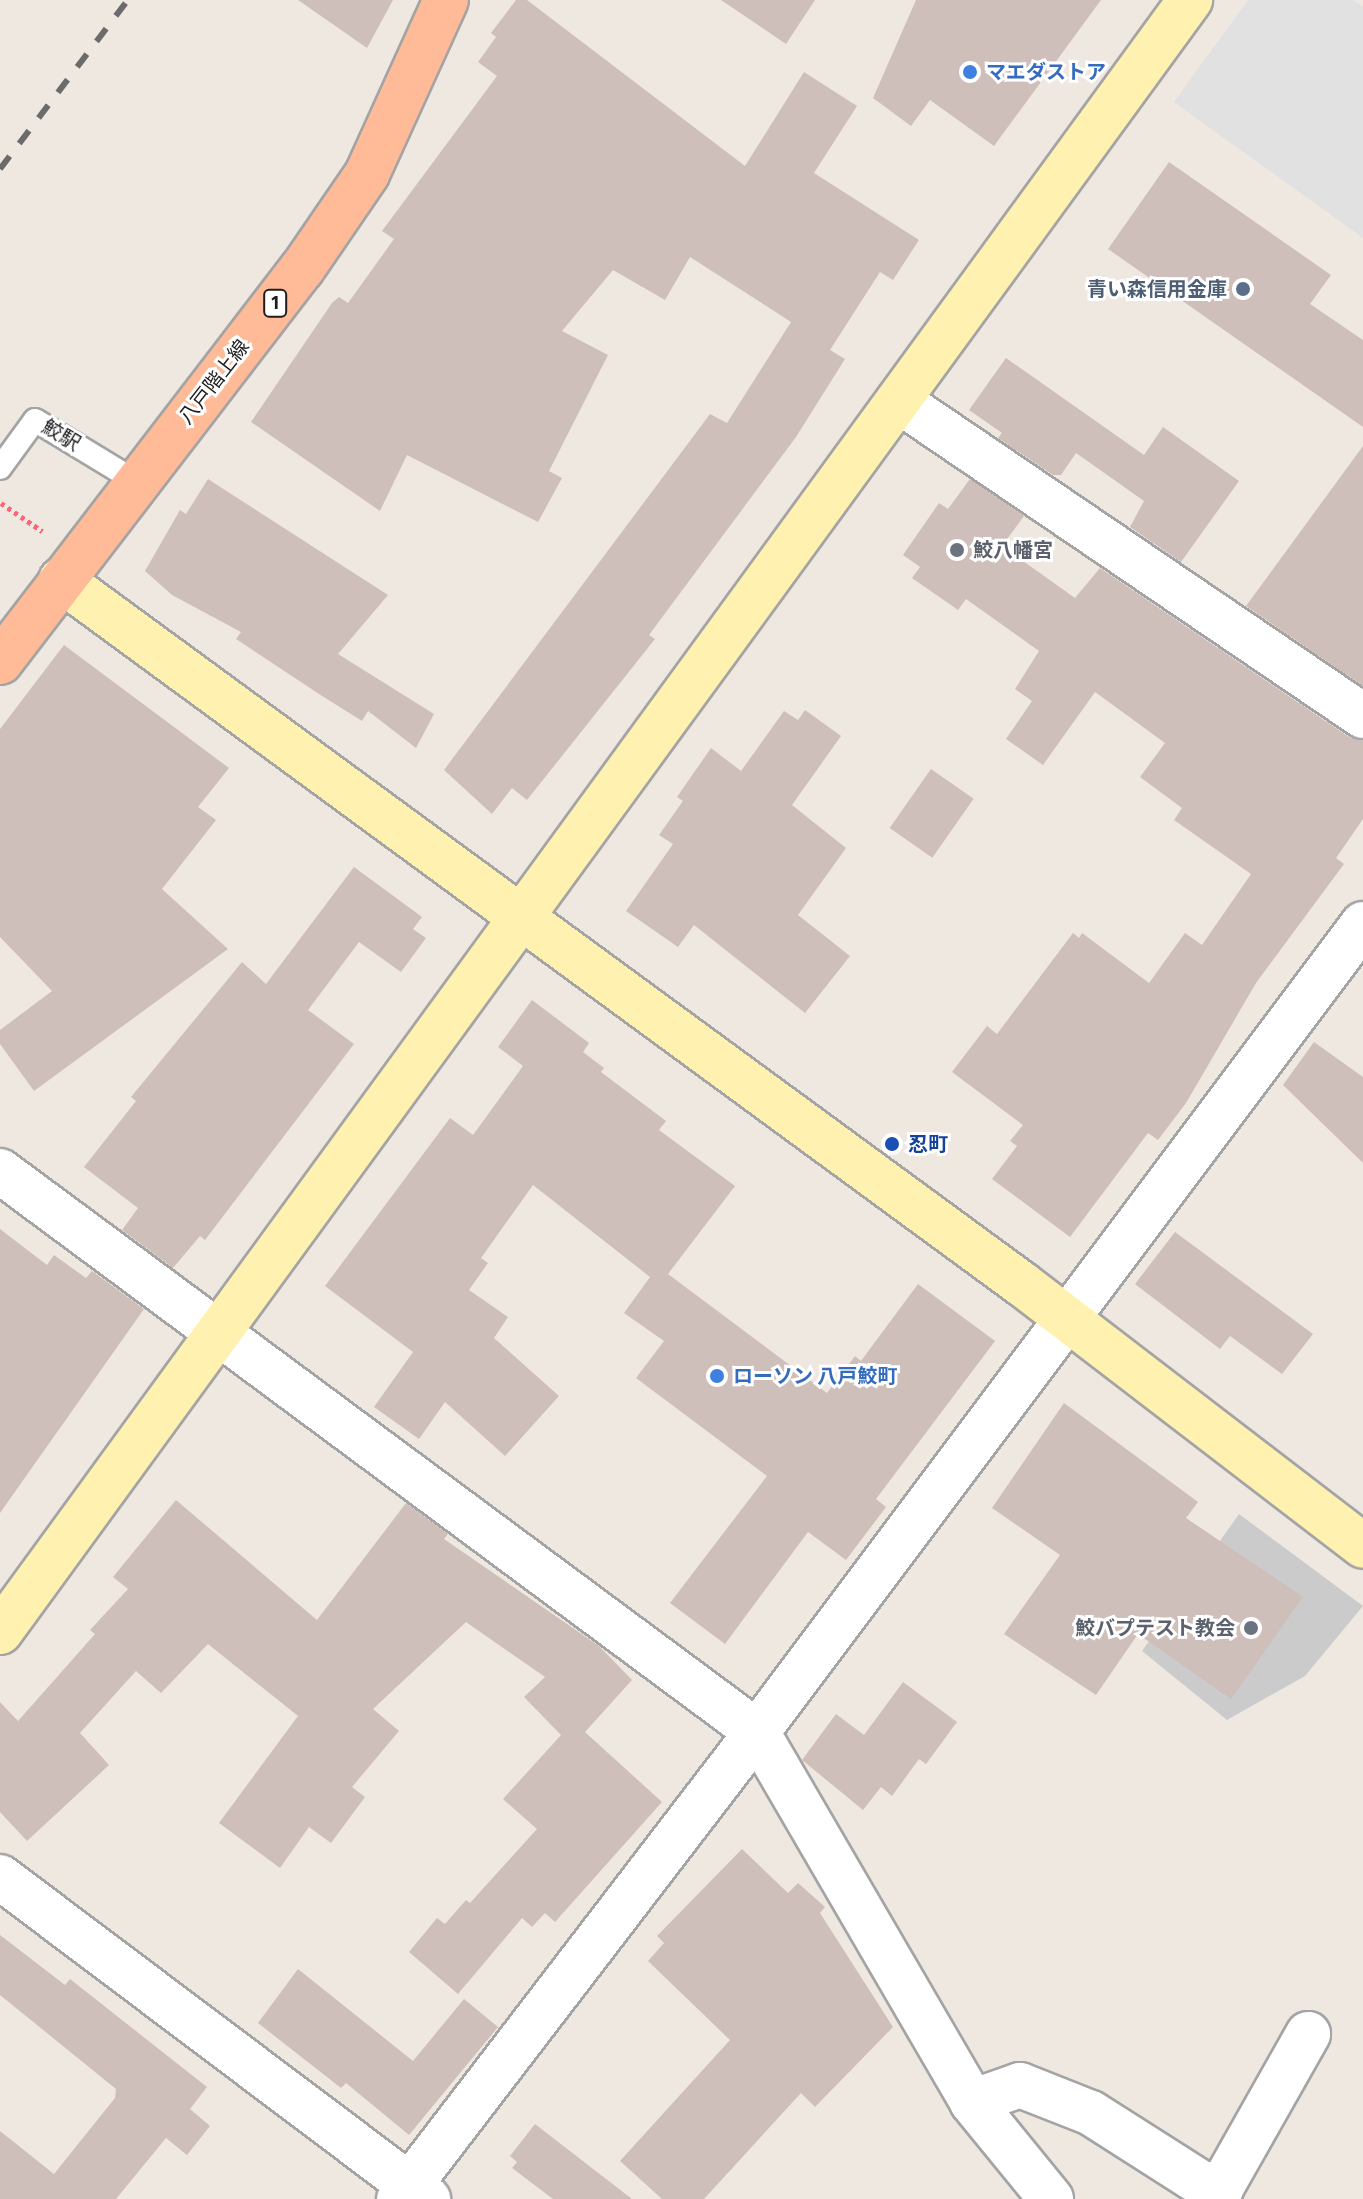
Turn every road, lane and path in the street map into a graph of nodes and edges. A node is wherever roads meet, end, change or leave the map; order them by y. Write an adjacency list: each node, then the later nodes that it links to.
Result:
1 (446, 0): 5 (main road, 八戸階上線 / 1)
2 (1190, 0): 3 (street)
3 (899, 401): 10 (street); 11 (street)
4 (0, 468): 5 (lane, 鮫駅)
5 (137, 482): 8 (main road, 八戸階上線 / 1)
6 (0, 502): 7 (path)
7 (26, 520)
8 (61, 580): 9 (main road, 八戸階上線 / 1); 11 (street)
9 (0, 662)
10 (1363, 716)
11 (522, 913): 14 (street); 15 (street)
12 (1363, 924): 14 (street)
13 (0, 1171): 15 (street)
14 (1069, 1319): 16 (street); 18 (street)
15 (216, 1332): 17 (street); 18 (street)
16 (1363, 1546)
17 (0, 1632)
18 (757, 1732): 21 (street); 22 (street)
19 (0, 1877): 22 (street)
20 (1308, 2034): 21 (street)
21 (972, 2102): 23 (street)
22 (412, 2195)
23 (1051, 2199)

